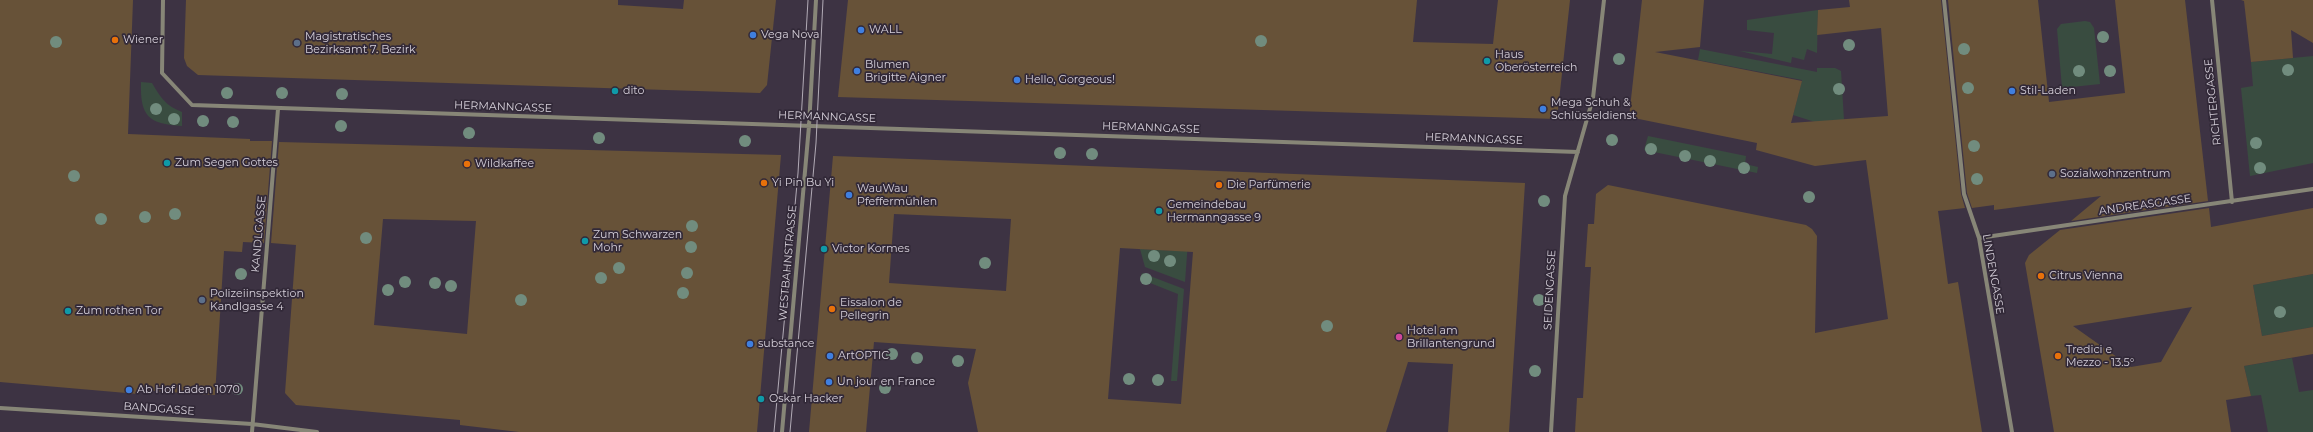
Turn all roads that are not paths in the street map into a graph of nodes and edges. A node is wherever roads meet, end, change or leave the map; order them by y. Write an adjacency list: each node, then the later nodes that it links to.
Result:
1 (163, 0): 6 (street, HERMANNGASSE)
2 (816, 0): 7 (street, WESTBAHNSTRASSE)
3 (1604, 0): 8 (street, SEIDENGASSE)
4 (1944, 0): 11 (street, LINDENGASSE)
5 (2212, 0): 10 (street, RICHTERGASSE)
6 (278, 109): 7 (street, HERMANNGASSE); 13 (street, KANDLGASSE)
7 (809, 126): 8 (street, HERMANNGASSE); 16 (street, WESTBAHNSTRASSE)
8 (1578, 152): 17 (street, SEIDENGASSE)
9 (2313, 189): 10 (street, ANDREASGASSE)
10 (2232, 202): 11 (street, ANDREASGASSE)
11 (1979, 238): 18 (street, LINDENGASSE)
12 (0, 408): 13 (street, BANDGASSE)
13 (252, 424): 14 (street, KANDLGASSE); 15 (street, BANDGASSE)
14 (252, 432)
15 (317, 432)
16 (782, 432)
17 (1551, 432)
18 (2012, 432)

